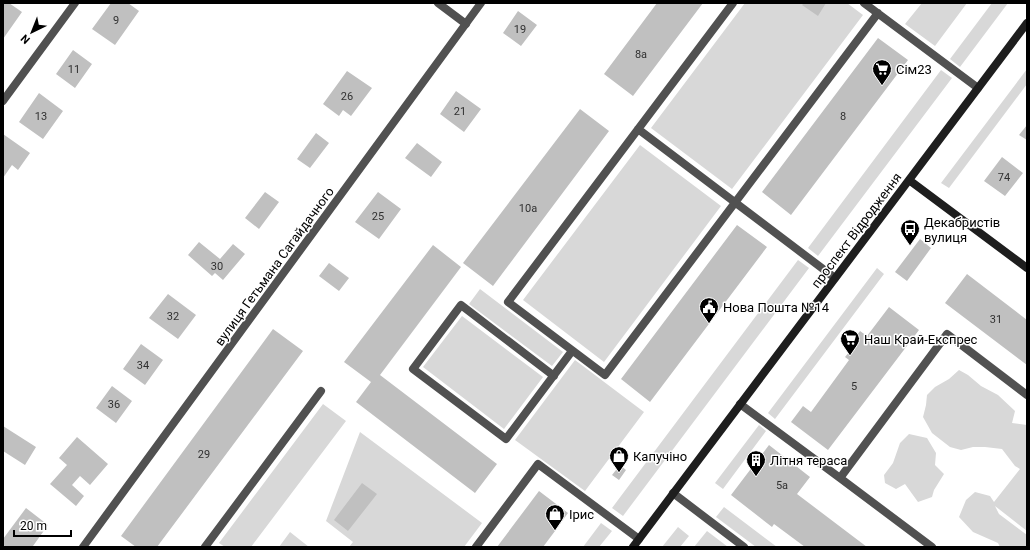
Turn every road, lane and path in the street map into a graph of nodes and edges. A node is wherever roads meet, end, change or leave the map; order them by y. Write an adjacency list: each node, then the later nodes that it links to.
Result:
1 (75, 3): 10 (street)
2 (438, 3): 8 (street)
3 (481, 3): 8 (street, вулиця Гетьмана Сагайдачного)
4 (733, 3): 11 (street)
5 (864, 3): 6 (street)
6 (878, 13): 9 (street); 13 (street)
7 (1027, 23): 9 (main road, проспект Відродження)
8 (466, 24): 24 (street, вулиця Гетьмана Сагайдачного)
9 (978, 88): 12 (main road, проспект Відродження)
10 (3, 101)
11 (638, 129): 13 (street); 16 (street)
12 (909, 180): 14 (main road); 15 (main road, проспект Відродження)
13 (735, 203): 15 (street); 16 (street)
14 (1027, 268)
15 (835, 278): 20 (main road, проспект Відродження)
16 (572, 351): 17 (street)
17 (554, 376): 17 (street)
18 (321, 391): 25 (street)
19 (1027, 395): 21 (street)
20 (740, 404): 21 (street); 22 (main road, проспект Відродження)
21 (840, 478): 29 (street)
22 (673, 493): 23 (main road, проспект Відродження); 28 (street)
23 (639, 539): 26 (street); 27 (main road, проспект Відродження)
24 (86, 546)
25 (206, 546)
26 (476, 547)
27 (633, 547)
28 (744, 547)
29 (932, 547)

